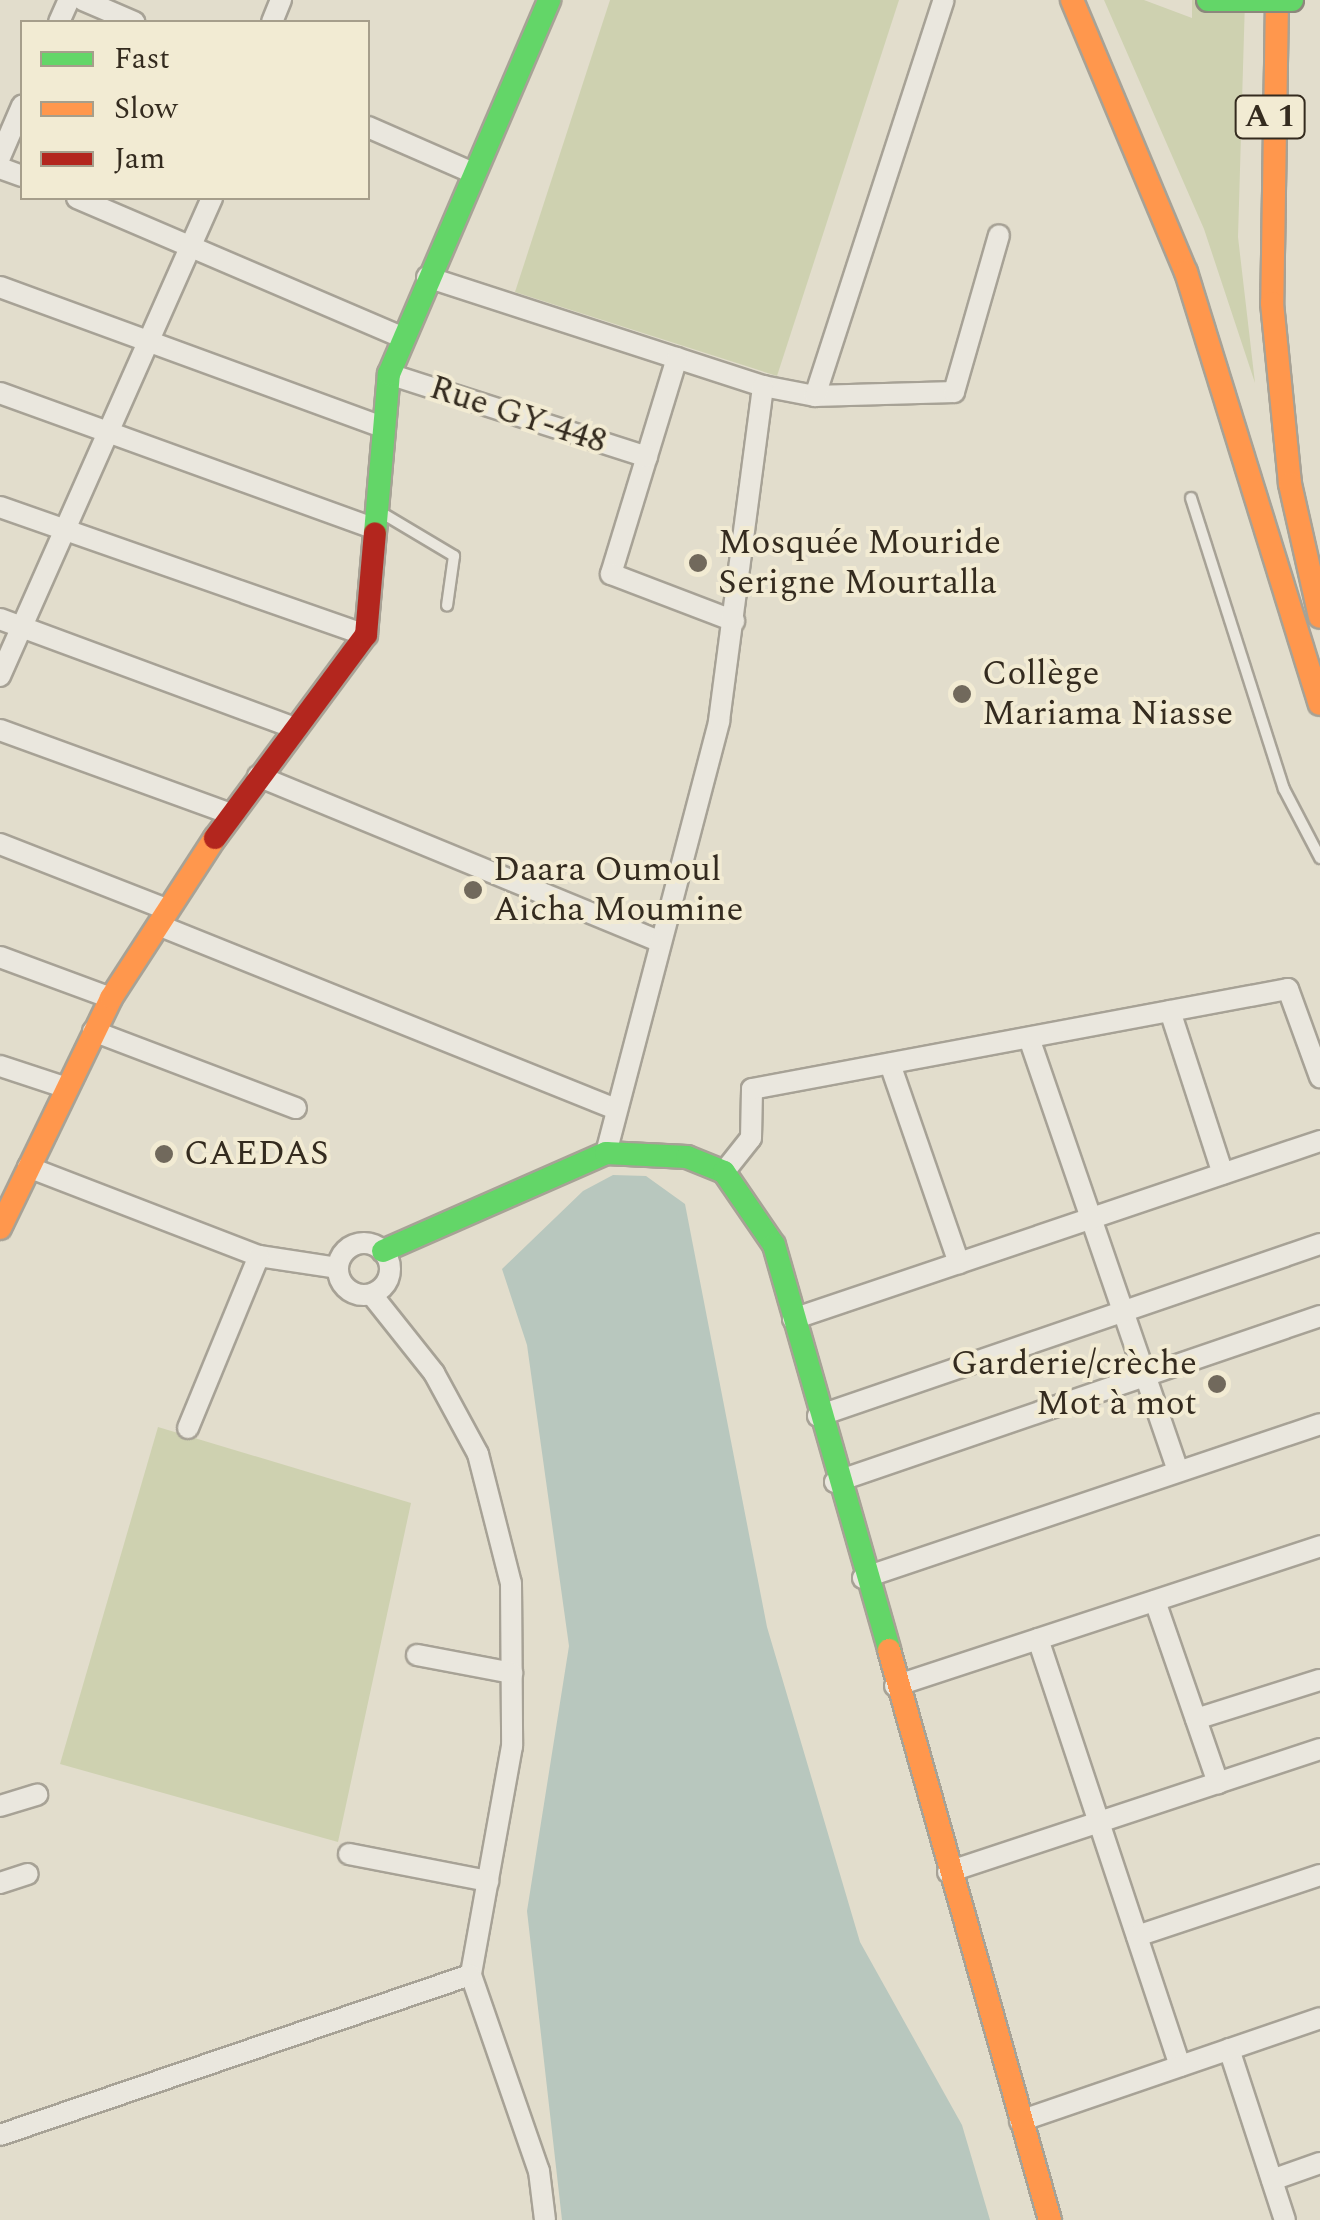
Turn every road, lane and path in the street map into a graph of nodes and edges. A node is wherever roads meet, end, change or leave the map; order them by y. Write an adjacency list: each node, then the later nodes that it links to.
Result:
1 (83, 0): 8 (street)
2 (549, 0): 12 (main road)
3 (944, 0): 25 (street)
4 (1072, 0): 40 (main road)
5 (1208, 0): 7 (main road, bridge)
6 (1277, 0): 34 (main road, A 1)
7 (1292, 0)
8 (129, 20)
9 (20, 111): 11 (street)
10 (370, 127): 12 (street)
11 (0, 157)
12 (470, 172): 17 (main road)
13 (82, 200): 16 (street)
14 (211, 200): 16 (street)
15 (999, 236): 25 (street)
16 (192, 242): 19 (street); 20 (street)
17 (427, 276): 19 (main road); 21 (street)
18 (0, 286): 20 (street)
19 (402, 336): 22 (main road)
20 (148, 342): 26 (street); 27 (street)
21 (677, 358): 23 (street); 28 (street)
22 (389, 374): 26 (main road); 28 (street, Rue GY-448)
23 (764, 386): 25 (street); 36 (street)
24 (0, 394): 27 (street)
25 (815, 396)
26 (378, 425): 31 (main road)
27 (106, 436): 31 (street); 32 (street)
28 (647, 456): 36 (street)
29 (1191, 498): 46 (lane)
30 (0, 507): 32 (street)
31 (371, 518): 33 (lane); 38 (main road)
32 (65, 530): 37 (street); 38 (street)
33 (447, 606)
34 (1320, 617)
35 (0, 618): 37 (street)
36 (734, 621): 48 (street)
37 (22, 627): 39 (street); 41 (street)
38 (366, 635): 41 (main road)
39 (0, 676)
40 (1320, 704)
41 (294, 728): 43 (main road)
42 (0, 730): 44 (street)
43 (258, 776): 44 (main road); 48 (street)
44 (232, 814): 47 (main road)
45 (0, 844): 47 (street)
46 (1320, 858)
47 (163, 917): 50 (main road); 59 (street)
48 (660, 942): 59 (street)
49 (0, 957): 50 (street)
50 (111, 998): 52 (main road)
51 (1170, 1011): 53 (street); 56 (street); 64 (street)
52 (93, 1031): 57 (main road); 58 (street)
53 (1029, 1038): 54 (street); 66 (street)
54 (890, 1064): 63 (street); 70 (street)
55 (0, 1066): 57 (street)
56 (1320, 1077)
57 (64, 1087): 62 (main road)
58 (296, 1108)
59 (616, 1109): 61 (street)
60 (1320, 1141): 64 (street)
61 (606, 1153): 63 (main road); 68 (main road)
62 (28, 1167): 65 (main road); 69 (street)
63 (724, 1172): 75 (main road)
64 (1223, 1174): 66 (street)
65 (3, 1213)
66 (1091, 1218): 70 (street); 73 (street)
67 (1320, 1244): 73 (street)
68 (384, 1251): 71 (street); 72 (street)
69 (258, 1256): 71 (street); 79 (street)
70 (960, 1263): 75 (street)
71 (337, 1268): 72 (street)
72 (372, 1295): 87 (street)
73 (1123, 1312): 76 (street); 77 (street)
74 (1320, 1316): 76 (street)
75 (793, 1319): 77 (main road)
76 (1145, 1376): 80 (street); 81 (street)
77 (818, 1416): 81 (main road)
78 (1320, 1424): 80 (street)
79 (188, 1428)
80 (1178, 1472): 83 (street)
81 (836, 1482): 83 (main road)
82 (1320, 1546): 84 (street)
83 (863, 1578): 89 (main road)
84 (1155, 1601): 85 (street); 90 (street)
85 (1038, 1639): 89 (street); 95 (street)
86 (417, 1655): 87 (street)
87 (512, 1672): 100 (street)
88 (1320, 1680): 90 (street)
89 (895, 1686): 97 (main road)
90 (1196, 1718): 92 (street)
91 (1320, 1749): 92 (street)
92 (1218, 1783): 95 (street)
93 (38, 1795): 94 (street)
94 (0, 1806)
95 (1099, 1822): 97 (street); 102 (street)
96 (349, 1854): 100 (street)
97 (948, 1872): 107 (main road)
98 (28, 1874): 101 (street)
99 (1320, 1874): 102 (street)
100 (488, 1881): 103 (street)
101 (0, 1883)
102 (1137, 1936): 106 (street)
103 (471, 1974): 108 (street); 111 (street)
104 (1320, 2018): 105 (street)
105 (1229, 2050): 106 (street); 110 (street)
106 (1180, 2066): 107 (street)
107 (1020, 2121): 112 (main road)
108 (0, 2135)
109 (1320, 2163): 110 (street)
110 (1272, 2180): 113 (street)
111 (545, 2220)
112 (1050, 2220)
113 (1285, 2220)

